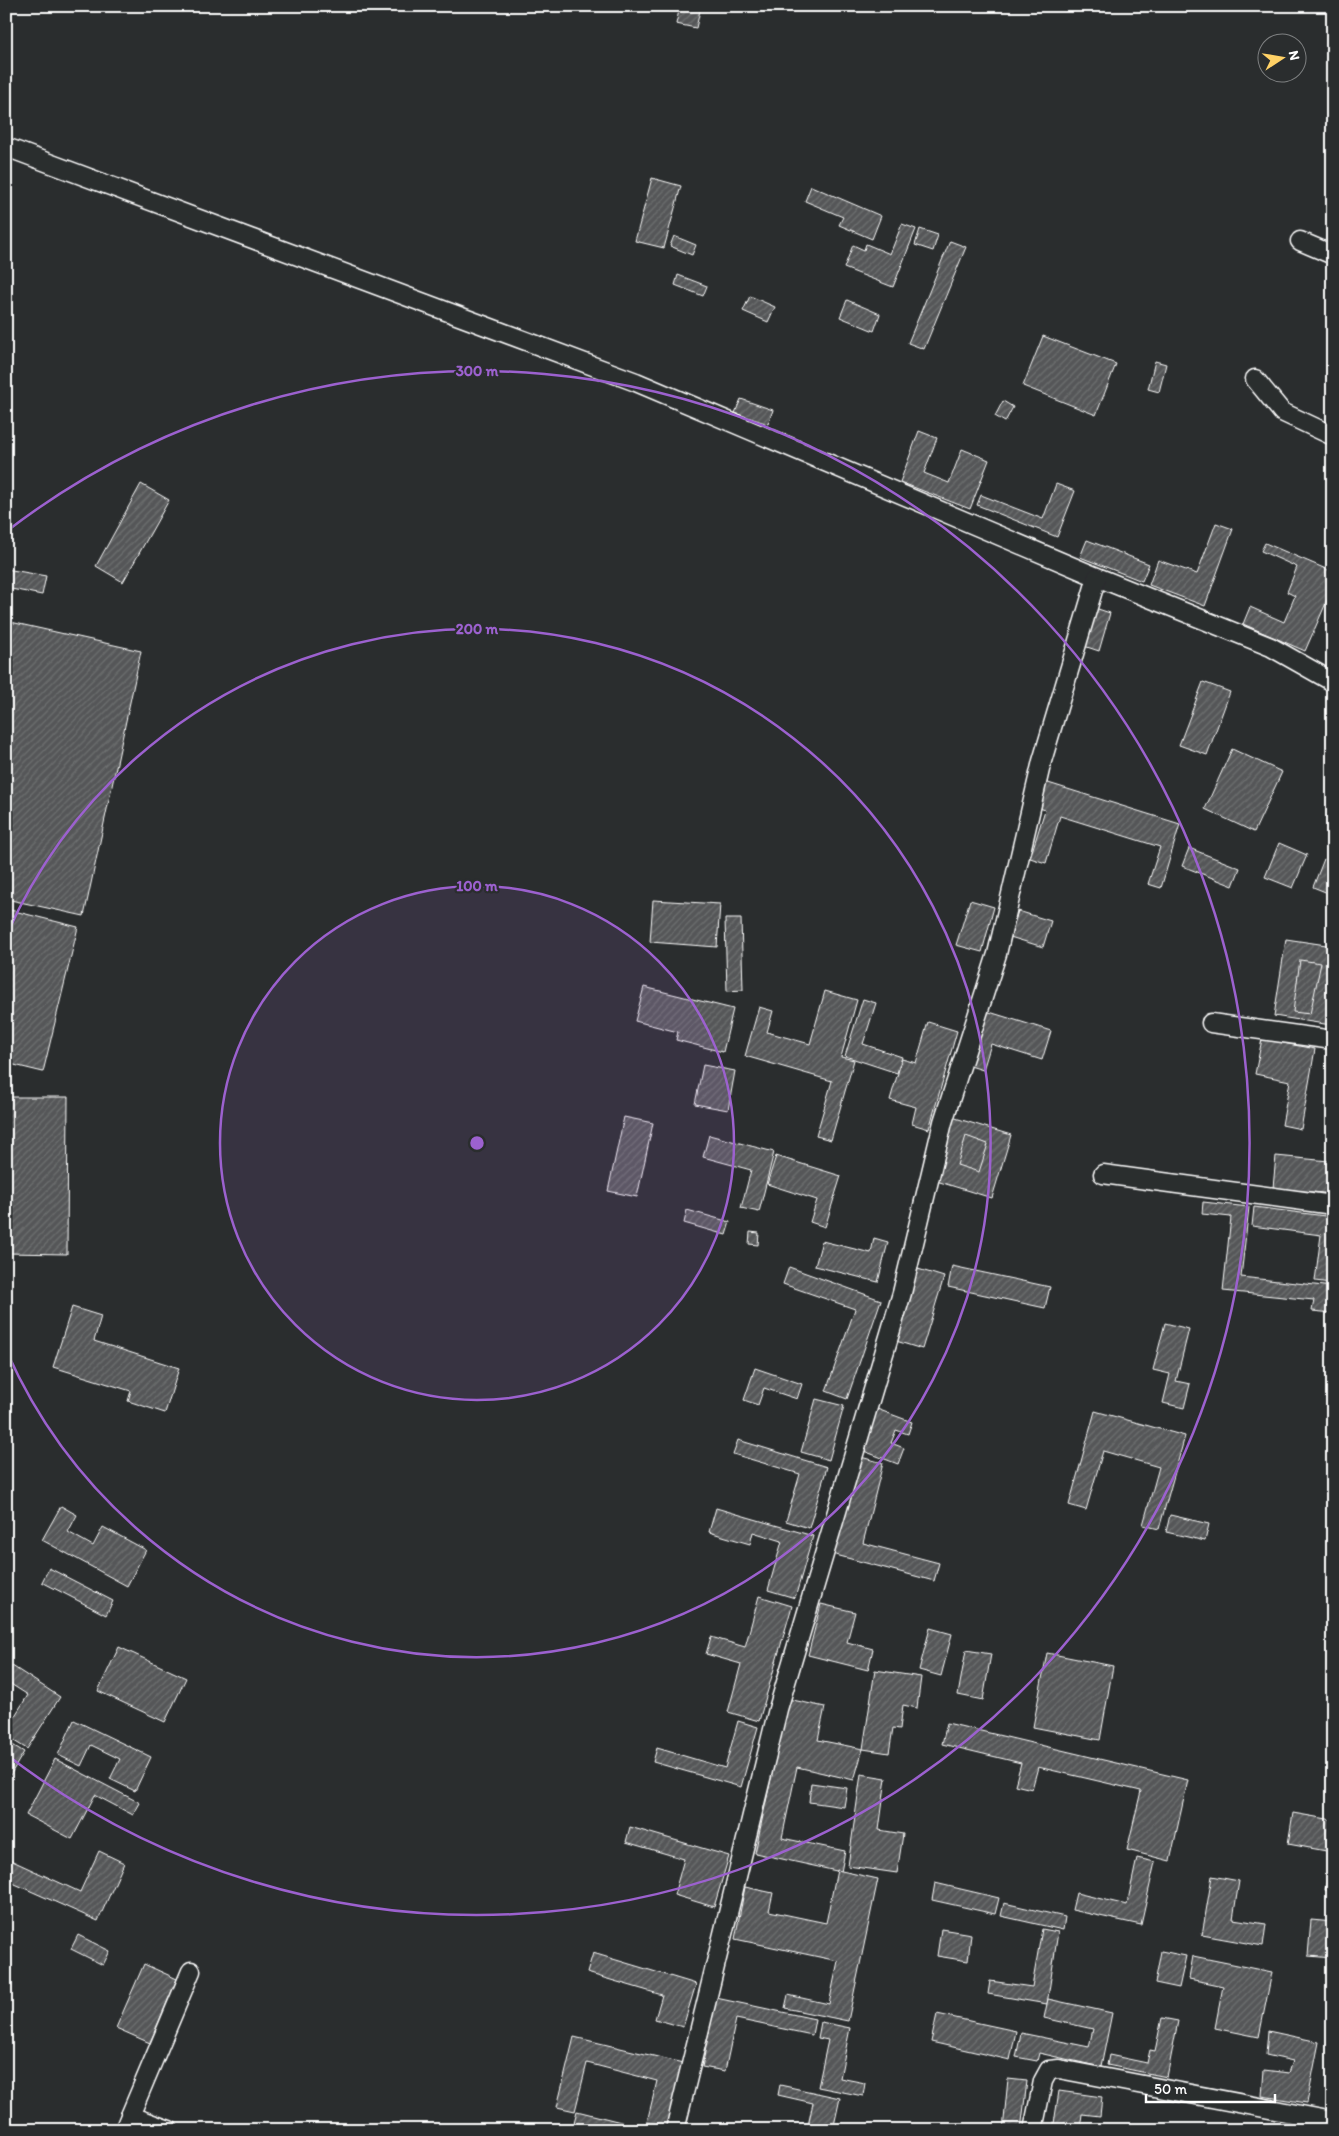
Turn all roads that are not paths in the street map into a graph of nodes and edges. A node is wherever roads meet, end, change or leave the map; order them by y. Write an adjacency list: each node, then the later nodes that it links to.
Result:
1 (6, 147): 6 (street)
2 (1300, 241): 3 (street)
3 (1333, 256)
4 (1255, 379): 5 (street)
5 (1333, 436)
6 (1097, 576): 7 (street); 16 (street)
7 (1333, 682)
8 (1211, 1023): 9 (street)
9 (1333, 1040)
10 (1103, 1174): 11 (street)
11 (1333, 1205)
12 (191, 1972): 14 (street)
13 (1333, 2121): 17 (street)
14 (127, 2123): 15 (street)
15 (169, 2130)
16 (674, 2130)
17 (1032, 2130)

